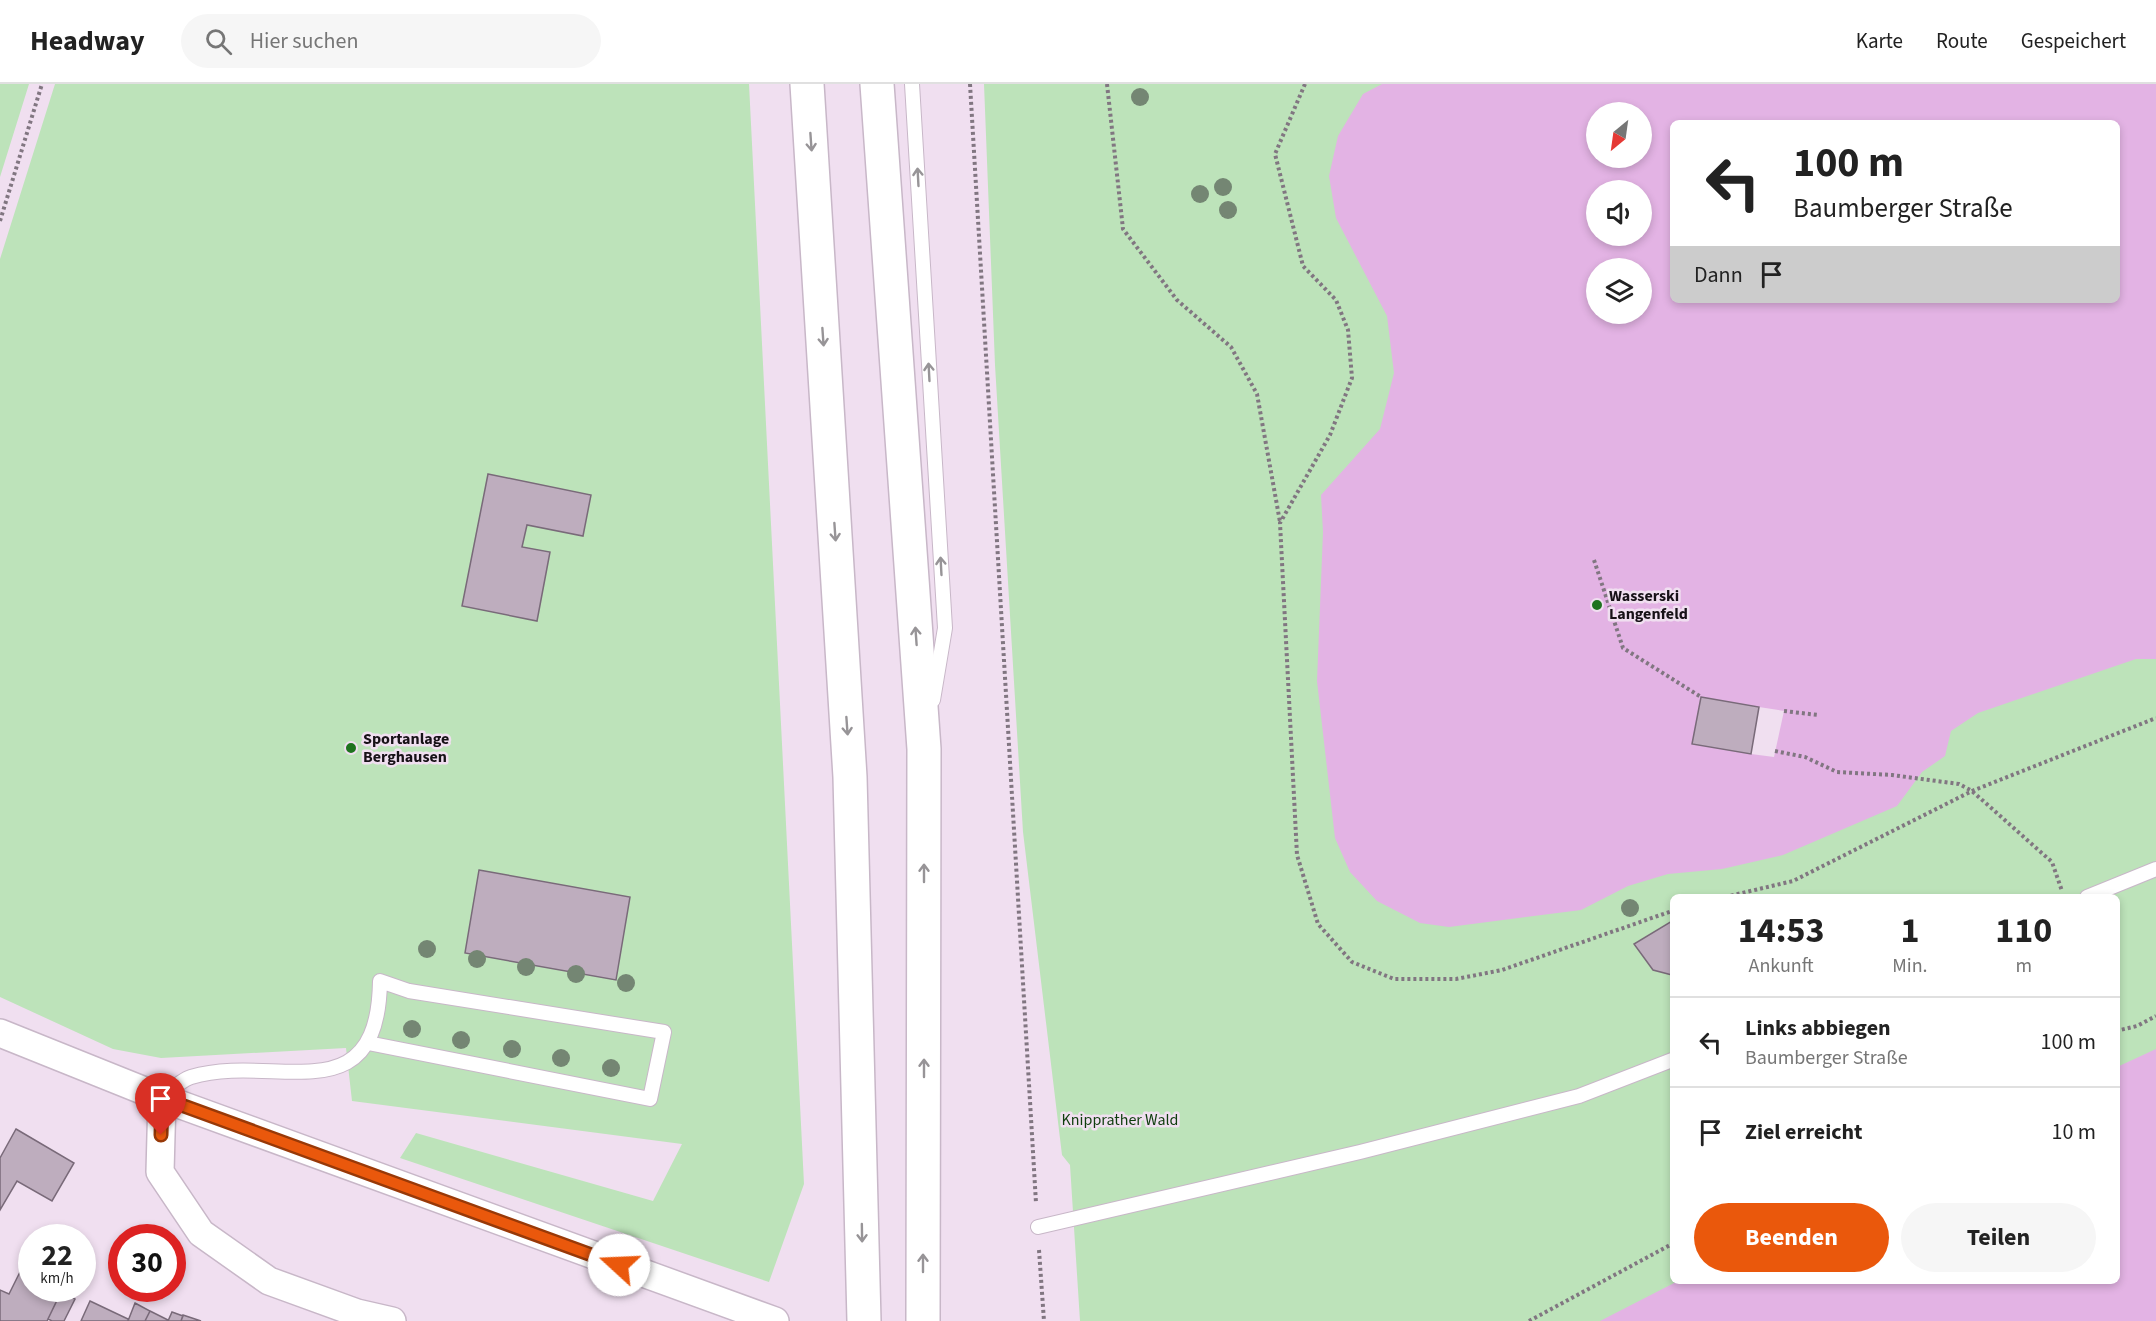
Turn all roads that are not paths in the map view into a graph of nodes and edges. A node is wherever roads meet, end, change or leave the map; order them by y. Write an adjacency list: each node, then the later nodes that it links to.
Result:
1 (807, 84): 14 (highway, one-way to 14)
2 (877, 84): 4 (highway, one-way to 2)
3 (912, 84): 4 (lane, one-way to 3)
4 (924, 749): 15 (highway, one-way to 4)
5 (2156, 869): 6 (lane)
6 (2094, 894)
7 (0, 1033): 10 (street)
8 (369, 1043): 8 (lane); 10 (lane)
9 (1670, 1061): 11 (lane)
10 (162, 1098): 12 (street); 13 (street)
11 (1038, 1227)
12 (392, 1321)
13 (775, 1321)
14 (864, 1321)
15 (923, 1321)

